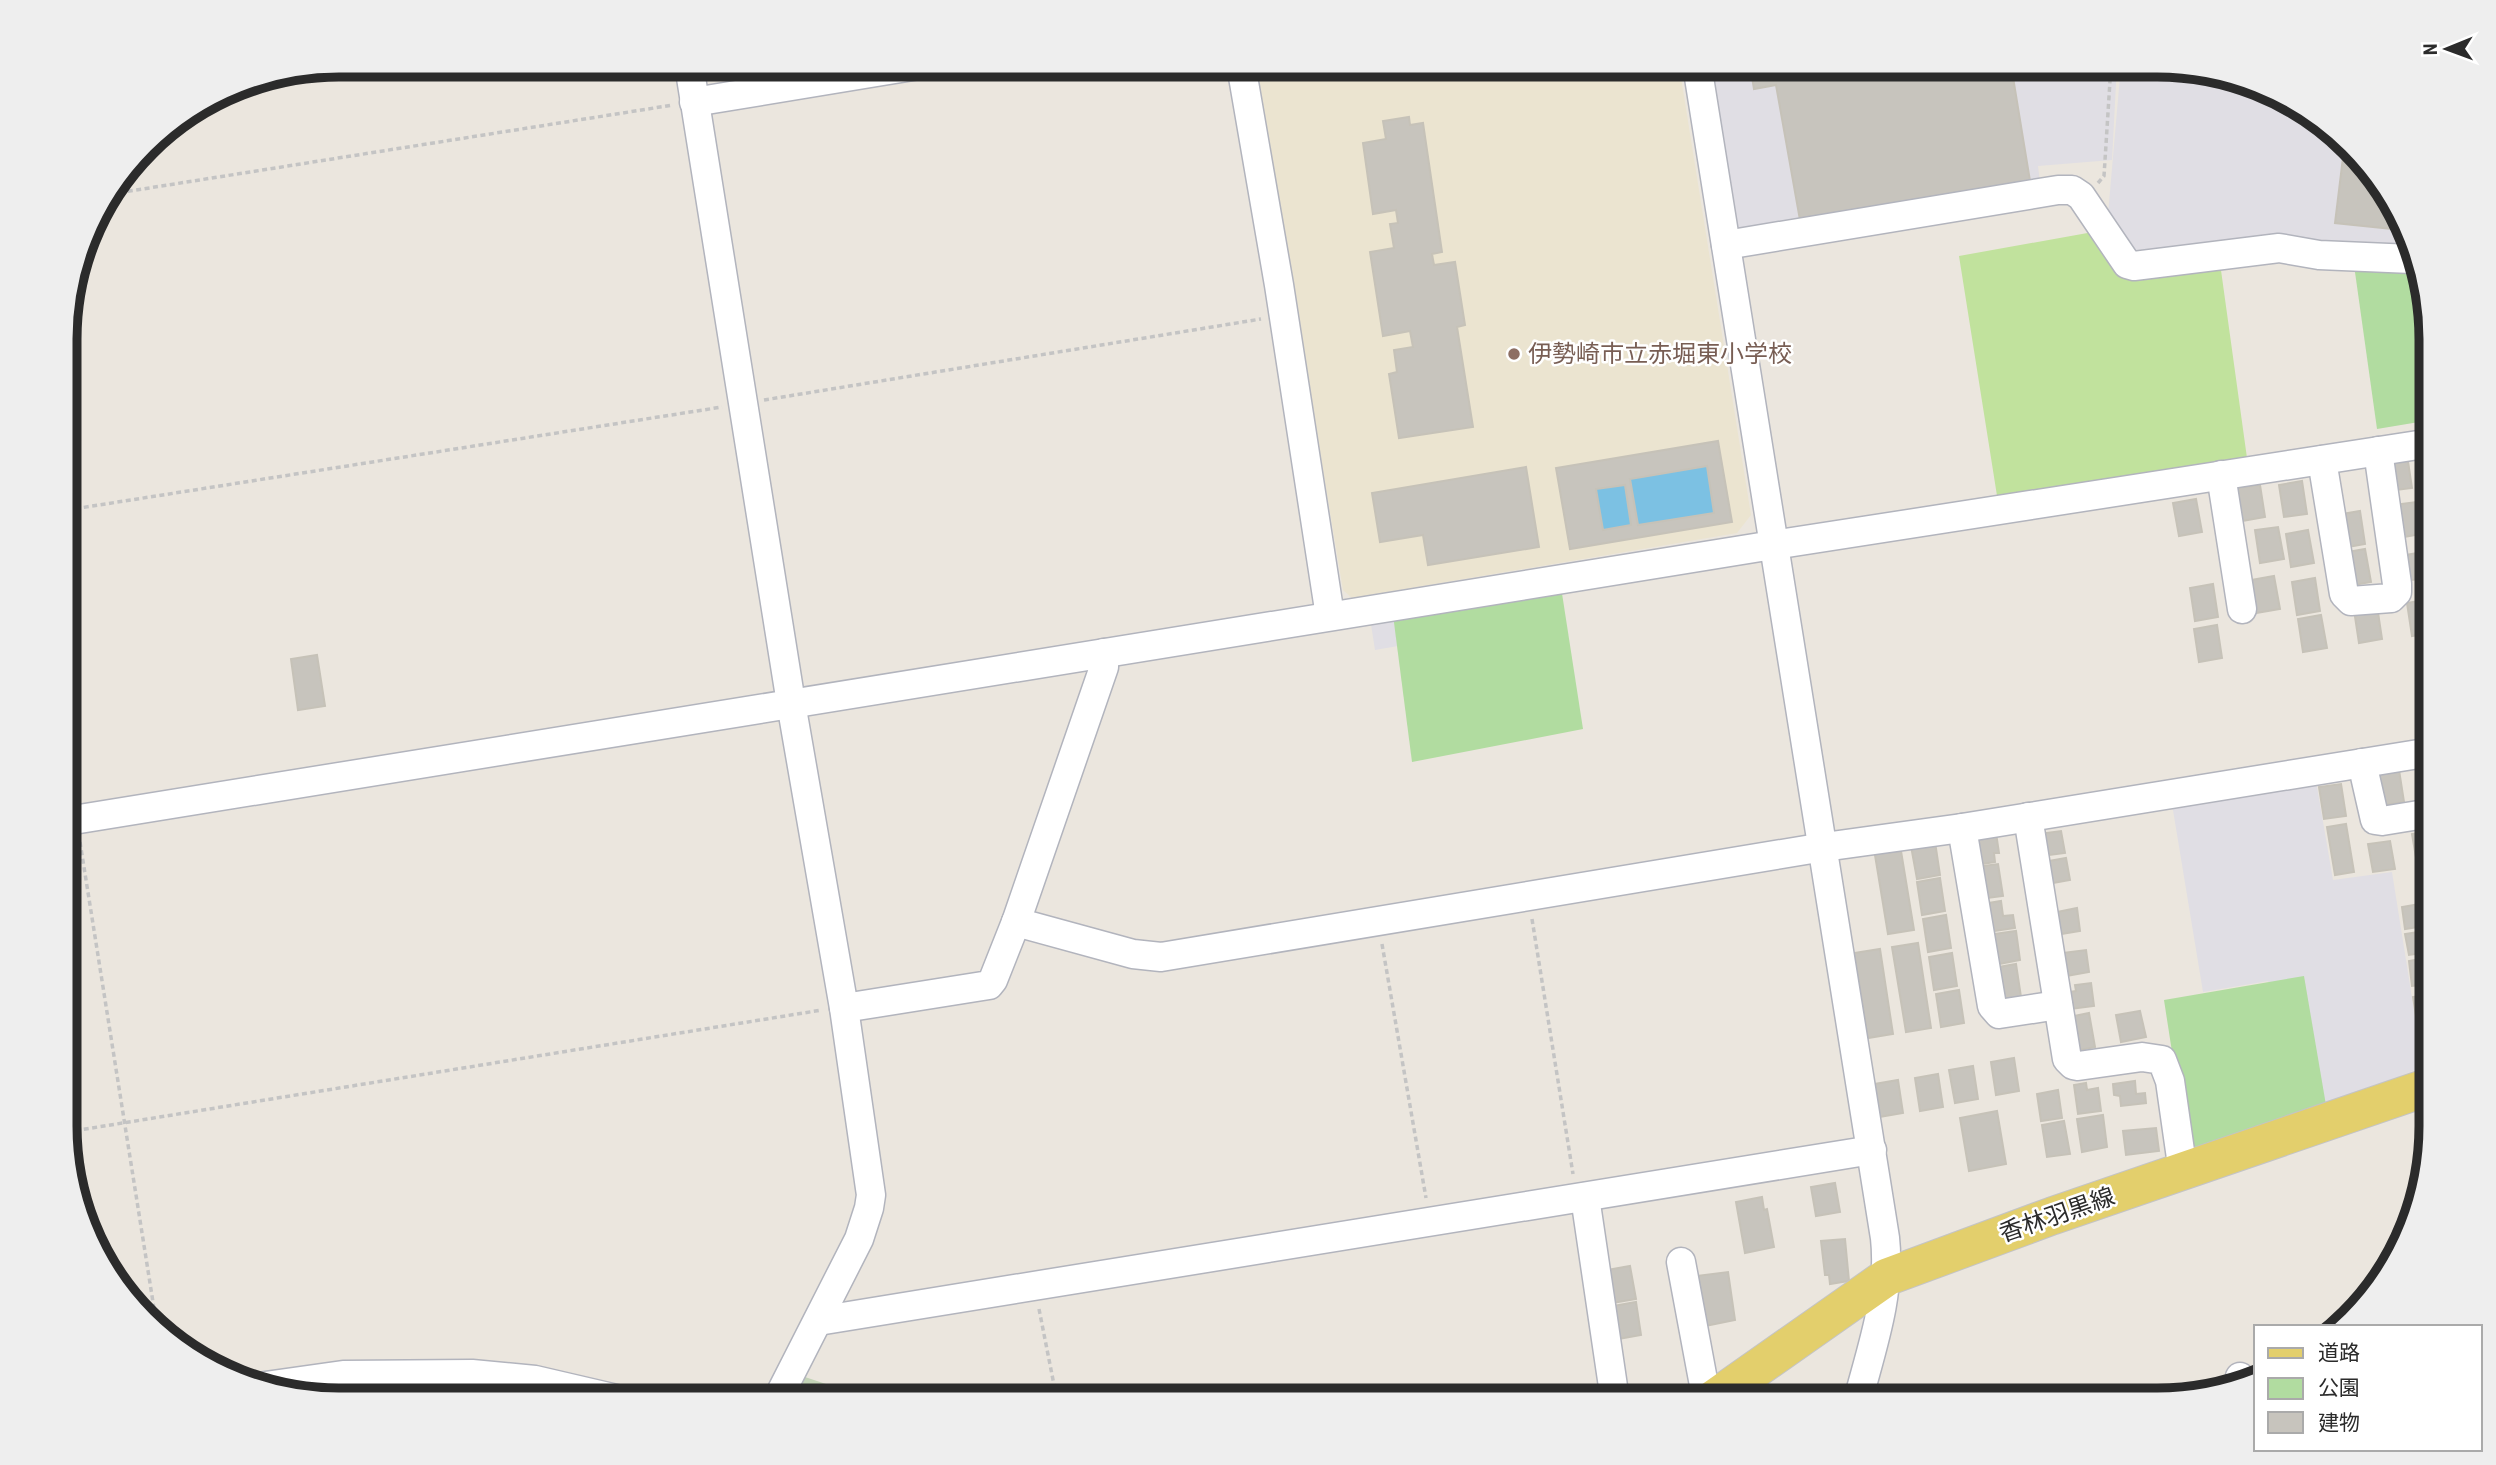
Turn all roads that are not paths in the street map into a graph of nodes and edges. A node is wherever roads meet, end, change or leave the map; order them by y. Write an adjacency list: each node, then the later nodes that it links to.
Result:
1 (691, 77): 5 (street)
2 (846, 77): 5 (street)
3 (1243, 77): 14 (street)
4 (1699, 77): 6 (street)
5 (694, 102): 16 (street)
6 (1726, 245): 7 (street); 12 (street)
7 (2406, 259)
8 (2419, 445): 9 (street)
9 (2378, 451): 10 (street); 10 (street)
10 (2322, 460): 11 (street)
11 (2221, 475): 12 (street); 13 (street)
12 (1773, 545): 14 (street); 23 (street)
13 (2242, 609)
14 (1330, 616): 15 (street)
15 (1104, 653): 16 (street); 24 (street)
16 (791, 703): 21 (street); 26 (street)
17 (2419, 754): 18 (street)
18 (2362, 763): 19 (street); 20 (street)
19 (2419, 815)
20 (2028, 817): 22 (street); 25 (street)
21 (77, 819)
22 (1962, 828): 23 (street); 25 (street)
23 (1824, 847): 24 (street); 28 (street)
24 (1016, 922): 26 (street)
25 (2058, 1004): 29 (street)
26 (844, 1008): 33 (street)
27 (2419, 1090): 29 (main road, 香林羽黒線)
28 (1872, 1150): 30 (street); 32 (street)
29 (2183, 1172): 32 (main road, 香林羽黒線)
30 (1581, 1198): 33 (street); 37 (street)
31 (1681, 1262): 38 (street)
32 (1887, 1277): 39 (main road, 香林羽黒線); 40 (street)
33 (818, 1321): 36 (street)
34 (287, 1383): 35 (street)
35 (570, 1388)
36 (783, 1388)
37 (1613, 1388)
38 (1705, 1388)
39 (1729, 1388)
40 (1861, 1388)

